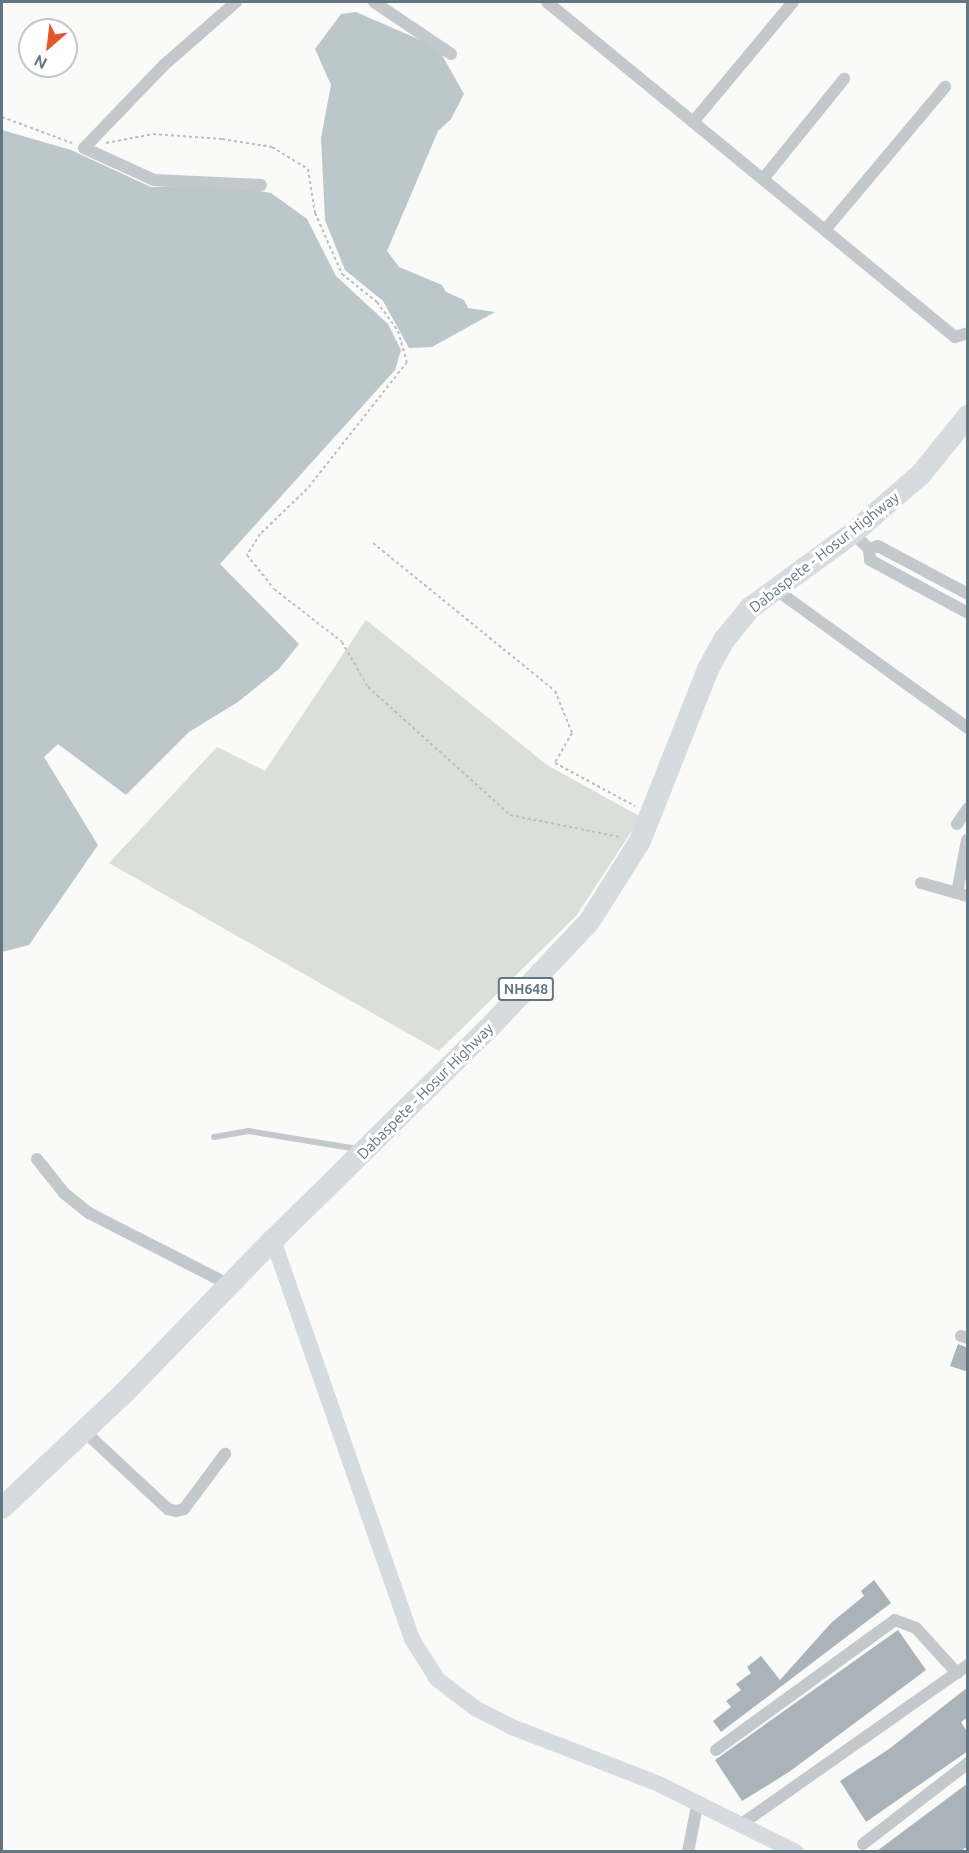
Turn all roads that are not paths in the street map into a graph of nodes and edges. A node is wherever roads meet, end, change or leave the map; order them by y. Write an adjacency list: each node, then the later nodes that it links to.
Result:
1 (236, 2): 10 (street)
2 (378, 2): 5 (street)
3 (547, 2): 8 (street)
4 (793, 2): 8 (street)
5 (451, 54)
6 (844, 79): 9 (street)
7 (945, 87): 11 (street)
8 (693, 122): 9 (street)
9 (763, 179): 11 (street)
10 (261, 185)
11 (825, 230): 12 (street)
12 (968, 333)
13 (968, 416): 14 (highway, Dabaspete - Hosur Highway / NH648)
14 (861, 541): 15 (highway, Dabaspete - Hosur Highway / NH648); 16 (street); 17 (street)
15 (775, 589): 18 (street); 25 (highway, Dabaspete - Hosur Highway / NH648)
16 (968, 594)
17 (968, 613)
18 (968, 728)
19 (968, 808): 20 (street)
20 (957, 824)
21 (967, 840): 23 (street)
22 (921, 883): 23 (street)
23 (962, 894)
24 (214, 1137): 25 (lane)
25 (364, 1150): 27 (highway, Dabaspete - Hosur Highway / NH648)
26 (37, 1159): 28 (street)
27 (273, 1240): 28 (highway, Dabaspete - Hosur Highway / NH648); 36 (street)
28 (230, 1285): 29 (highway, Dabaspete - Hosur Highway / NH648)
29 (84, 1431): 30 (street); 31 (highway, Dabaspete - Hosur Highway / NH648)
30 (225, 1454)
31 (2, 1508)
32 (968, 1665): 33 (street)
33 (957, 1673): 34 (street); 37 (street)
34 (716, 1750)
35 (968, 1764): 38 (street)
36 (698, 1801): 37 (street); 39 (street)
37 (742, 1822): 40 (street)
38 (863, 1844)
39 (688, 1851)
40 (796, 1851)

